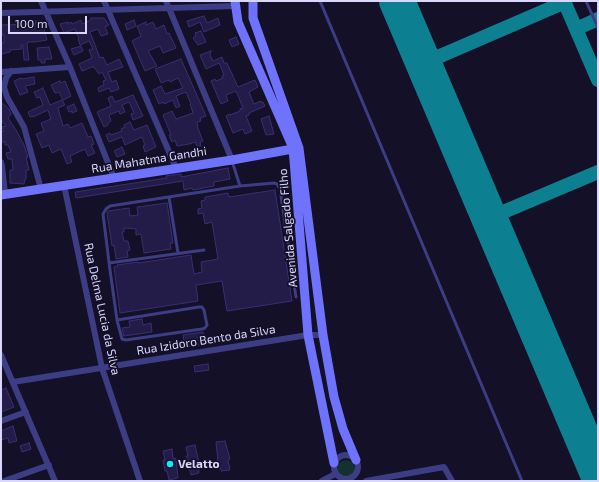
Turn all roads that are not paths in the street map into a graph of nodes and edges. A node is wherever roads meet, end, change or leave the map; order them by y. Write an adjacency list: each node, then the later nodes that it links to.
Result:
1 (41, 1): 11 (street)
2 (104, 1): 10 (street)
3 (166, 1): 9 (street)
4 (253, 1): 13 (street, Avenida Salgado Filho)
5 (320, 1): 56 (lane)
6 (586, 1): 15 (lane)
7 (223, 4): 8 (street); 9 (street)
8 (235, 4): 14 (street, Avenida Salgado Filho)
9 (169, 8): 10 (street); 22 (street)
10 (108, 10): 11 (street); 24 (street)
11 (46, 12): 12 (street); 16 (street)
12 (1, 13)
13 (253, 18): 14 (street); 21 (street, Avenida Salgado Filho)
14 (238, 22): 21 (street, Avenida Salgado Filho)
15 (598, 28)
16 (70, 67): 17 (street); 25 (street)
17 (11, 71): 18 (street); 20 (street)
18 (1, 72)
19 (1, 92): 20 (street)
20 (8, 97): 28 (street)
21 (296, 148): 22 (street, Rua Mahatma Gandhi); 36 (street); 37 (street, Avenida Salgado Filho)
22 (232, 160): 24 (street, Rua Mahatma Gandhi); 27 (lane)
23 (1, 162): 29 (street)
24 (176, 168): 25 (street, Rua Mahatma Gandhi)
25 (114, 178): 26 (street, Rua Mahatma Gandhi)
26 (64, 185): 28 (street, Rua Mahatma Gandhi); 39 (street, Rua Delma Lucia da Silva)
27 (240, 186): 30 (lane); 34 (lane)
28 (41, 189): 29 (street, Rua Mahatma Gandhi)
29 (3, 194)
30 (169, 197): 32 (lane); 33 (lane)
31 (204, 250): 32 (lane)
32 (178, 253): 33 (lane)
33 (109, 263): 35 (lane)
34 (296, 298)
35 (117, 320): 35 (lane)
36 (323, 335): 37 (street, Rua Izidoro Bento da Silva); 43 (street)
37 (308, 336): 39 (street, Rua Izidoro Bento da Silva); 44 (street, Avenida Salgado Filho)
38 (1, 357): 40 (street)
39 (102, 368): 40 (street, Rua Izidoro Bento da Silva); 52 (street, Rua Delma Lucia da Silva)
40 (13, 382): 41 (street)
41 (26, 412): 42 (street); 45 (street)
42 (1, 421)
43 (356, 460): 44 (street); 47 (street)
44 (334, 462): 46 (street)
45 (49, 465): 50 (street); 51 (street)
46 (335, 474): 49 (street); 53 (street)
47 (355, 477): 49 (street); 54 (street)
48 (397, 478): 54 (street); 55 (street)
49 (344, 480)
50 (4, 481)
51 (56, 481)
52 (140, 481)
53 (322, 481)
54 (365, 481)
55 (452, 481)
56 (522, 481)

